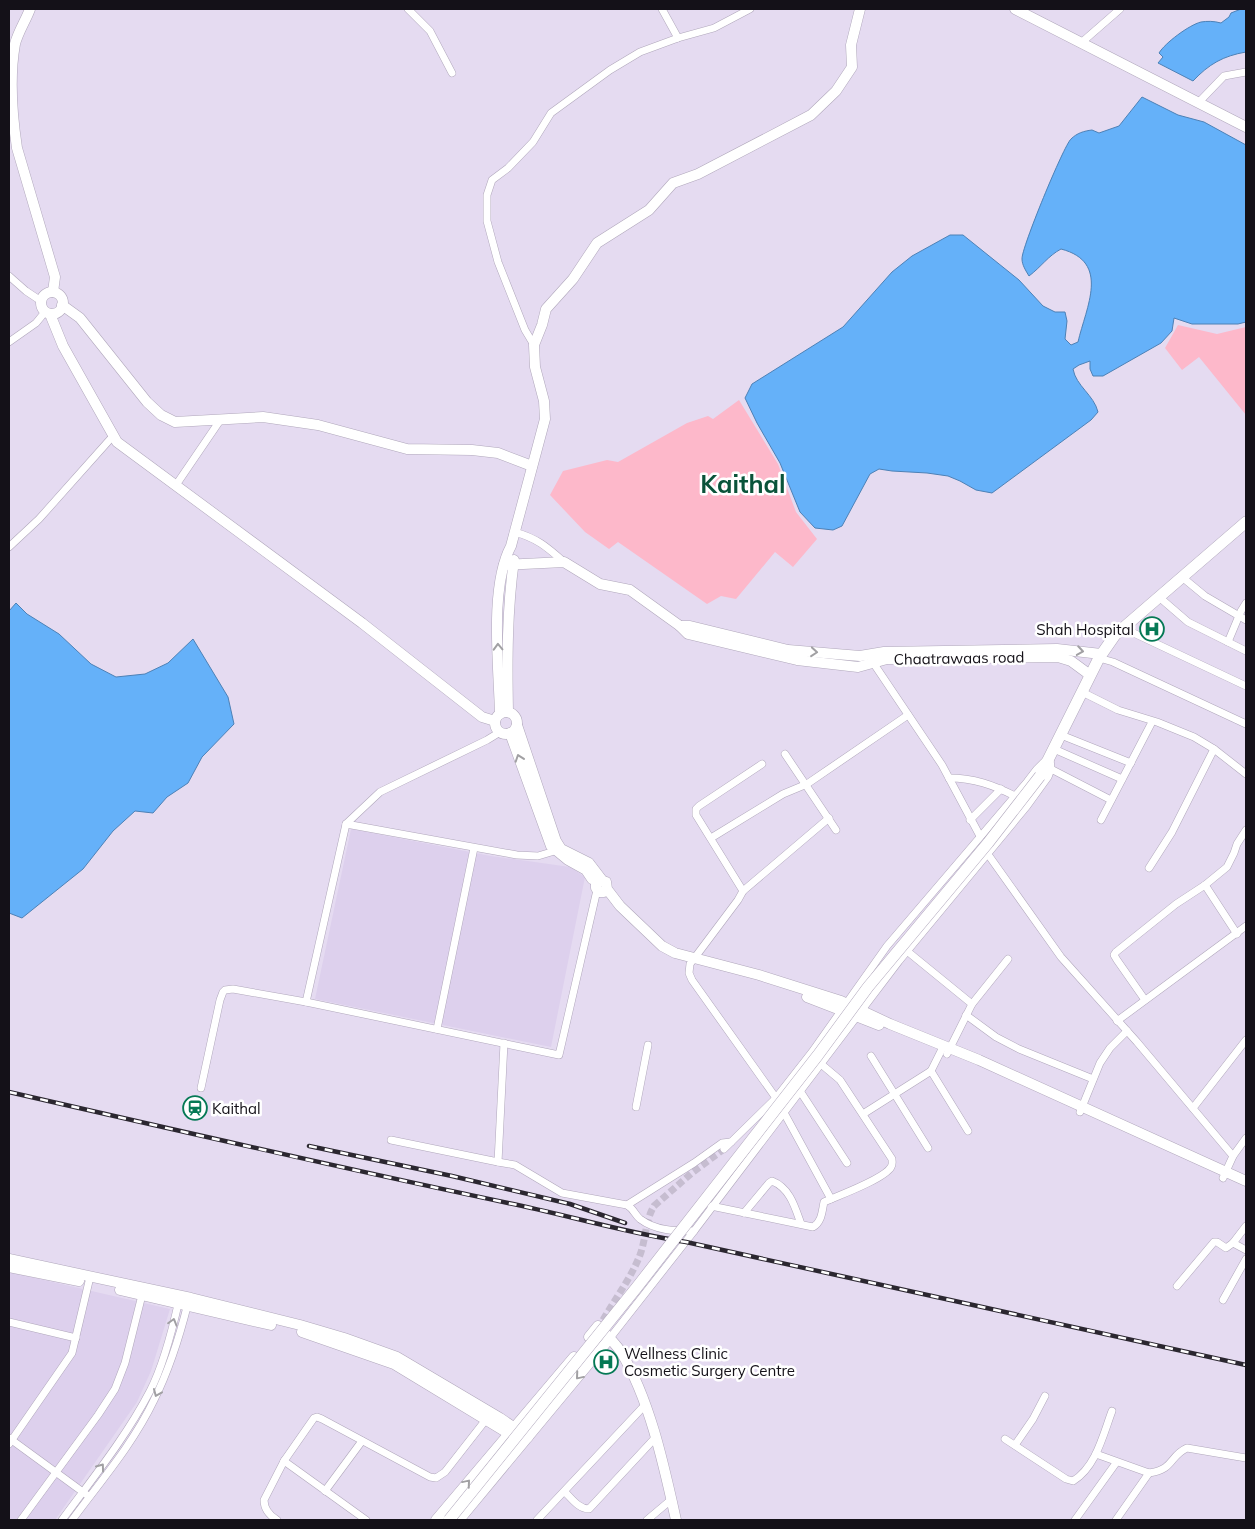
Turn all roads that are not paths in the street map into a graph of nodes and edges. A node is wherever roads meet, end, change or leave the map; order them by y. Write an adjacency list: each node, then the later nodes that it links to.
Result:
1 (30, 9): 14 (street)
2 (408, 9): 11 (street)
3 (662, 9): 8 (street)
4 (750, 9): 8 (street)
5 (860, 9): 21 (street)
6 (1015, 9): 9 (street)
7 (1120, 9): 9 (street)
8 (678, 38): 21 (street)
9 (1081, 43): 12 (street)
10 (1246, 72): 12 (street)
11 (452, 73)
12 (1199, 102): 13 (street)
13 (1246, 126)
14 (13, 151): 16 (street)
15 (9, 276): 17 (street)
16 (53, 292): 17 (street); 18 (street)
17 (41, 301): 19 (street)
18 (62, 305): 19 (street); 22 (street)
19 (48, 313): 20 (street); 23 (street)
20 (9, 342)
21 (534, 345): 24 (street)
22 (221, 419): 24 (street); 25 (street)
23 (113, 436): 25 (street); 28 (street)
24 (532, 466): 27 (street)
25 (176, 485): 44 (street)
26 (1246, 522): 31 (main road)
27 (514, 532): 29 (street); 30 (street)
28 (9, 547)
29 (564, 562): 30 (street); 40 (street)
30 (508, 565): 44 (street)
31 (1182, 577): 32 (main road); 34 (street)
32 (1159, 597): 36 (main road); 37 (street)
33 (1246, 603): 34 (street)
34 (1238, 617): 35 (street); 37 (street)
35 (1246, 620)
36 (1123, 628): 39 (main road); 42 (street)
37 (1228, 642): 38 (street)
38 (1246, 651)
39 (1100, 656): 40 (street, one-way to 39); 41 (main road); 47 (street)
40 (870, 659): 41 (street, Chaatrawaas road); 45 (street)
41 (1090, 675): 43 (main road)
42 (1246, 686)
43 (1082, 692): 46 (street); 49 (main road)
44 (501, 715): 48 (street); 48 (street)
45 (908, 715): 57 (street); 59 (street)
46 (1152, 722): 50 (street); 53 (street)
47 (1246, 724)
48 (509, 730): 66 (street); 72 (street)
49 (1060, 735): 52 (main road); 53 (street)
50 (1214, 749): 56 (street); 74 (street)
51 (785, 754): 59 (street)
52 (1051, 758): 58 (street); 61 (street); 62 (street); 73 (street); 168 (main road, bridge)
53 (1130, 763): 58 (street)
54 (1246, 763): 56 (street)
55 (762, 764): 70 (street)
56 (1244, 772)
57 (949, 778): 60 (street); 64 (street)
58 (1122, 779): 62 (street)
59 (806, 784): 63 (street); 70 (street)
60 (1001, 789): 61 (street); 64 (street)
61 (1015, 796): 69 (street)
62 (1111, 800): 65 (street)
63 (829, 818): 67 (street); 77 (street)
64 (970, 820): 69 (street)
65 (1101, 820)
66 (346, 824): 71 (street); 84 (street)
67 (836, 830)
68 (1246, 830): 75 (street)
69 (980, 836): 86 (street)
70 (711, 838): 77 (street)
71 (474, 848): 72 (street); 90 (street)
72 (558, 850): 76 (street)
73 (988, 853): 80 (street); 89 (street)
74 (1149, 868)
75 (1205, 885): 79 (street); 83 (street)
76 (600, 887): 82 (street); 93 (street)
77 (743, 890): 82 (street)
78 (1246, 926): 79 (street)
79 (1237, 934): 83 (street)
80 (908, 951): 85 (street); 87 (street)
81 (1008, 959): 85 (street)
82 (692, 961): 86 (street); 103 (street)
83 (1145, 1000): 89 (street)
84 (306, 1002): 90 (street); 100 (street)
85 (972, 1004): 88 (street)
86 (843, 1007): 87 (street); 103 (street)
87 (859, 1013): 95 (street); 97 (street)
88 (966, 1015): 95 (street); 99 (street)
89 (1117, 1021): 91 (street)
90 (437, 1029): 93 (street)
91 (1127, 1031): 99 (street); 105 (street)
92 (1246, 1040): 105 (street)
93 (504, 1043): 116 (street)
94 (648, 1045): 104 (street)
95 (945, 1050): 98 (street); 106 (street)
96 (871, 1056): 102 (street)
97 (820, 1064): 101 (street); 108 (street)
98 (931, 1071): 102 (street); 109 (street)
99 (1093, 1079): 106 (street)
100 (200, 1088)
101 (800, 1091): 107 (street); 117 (street)
102 (896, 1094): 108 (street); 113 (street)
103 (776, 1098): 107 (street); 112 (street)
104 (636, 1107)
105 (1193, 1108): 115 (street)
106 (1081, 1109): 118 (street)
107 (784, 1112): 121 (street); 123 (street)
108 (863, 1114): 121 (street)
109 (968, 1131)
110 (1246, 1138): 115 (street)
111 (391, 1140): 116 (street)
112 (731, 1142): 114 (street); 122 (street)
113 (928, 1148)
114 (724, 1149)
115 (1233, 1156): 118 (street)
116 (498, 1162): 122 (street)
117 (847, 1163)
118 (1225, 1175): 119 (street); 120 (street)
119 (1246, 1181)
120 (1246, 1188)
121 (831, 1199): 125 (street)
122 (627, 1206): 127 (street)
123 (712, 1206): 124 (street); 127 (street)
124 (744, 1213): 125 (street); 125 (street)
125 (801, 1224)
126 (1246, 1226): 128 (street)
127 (694, 1231): 140 (street)
128 (1232, 1243): 129 (street); 134 (street)
129 (1246, 1250)
130 (9, 1259): 133 (street)
131 (1246, 1260): 137 (street)
132 (9, 1267): 133 (street)
133 (90, 1280): 135 (street); 136 (street); 139 (street)
134 (1177, 1286)
135 (142, 1295): 136 (street); 156 (street)
136 (184, 1300): 144 (street); 160 (street)
137 (1223, 1300)
138 (9, 1322): 139 (street)
139 (76, 1338): 149 (street)
140 (610, 1338): 142 (street); 145 (street); 148 (street, one-way to 148)
141 (1044, 1396): 151 (street)
142 (645, 1405): 146 (street); 159 (street)
143 (1112, 1411): 152 (street)
144 (489, 1416): 145 (street); 150 (street)
145 (511, 1431): 148 (street); 167 (street, one-way to 145)
146 (655, 1438): 159 (street); 161 (street)
147 (1005, 1439): 151 (street)
148 (526, 1440): 169 (street)
149 (10, 1441): 156 (street)
150 (362, 1441): 154 (street); 158 (street)
151 (1015, 1445): 152 (street)
152 (1096, 1454): 155 (street)
153 (1246, 1458): 157 (street)
154 (284, 1461): 158 (street); 162 (street)
155 (1116, 1462): 157 (street); 173 (street)
156 (56, 1472): 160 (street); 163 (street)
157 (1149, 1472): 174 (street)
158 (325, 1491): 166 (street)
159 (565, 1492): 170 (street)
160 (86, 1494): 164 (street); 165 (street)
161 (672, 1499): 171 (street); 172 (street)
162 (271, 1519)
163 (21, 1520)
164 (62, 1520)
165 (72, 1520)
166 (366, 1520)
167 (436, 1520)
168 (450, 1520)
169 (459, 1520)
170 (537, 1520)
171 (647, 1520)
172 (676, 1520)
173 (1075, 1520)
174 (1116, 1520)

